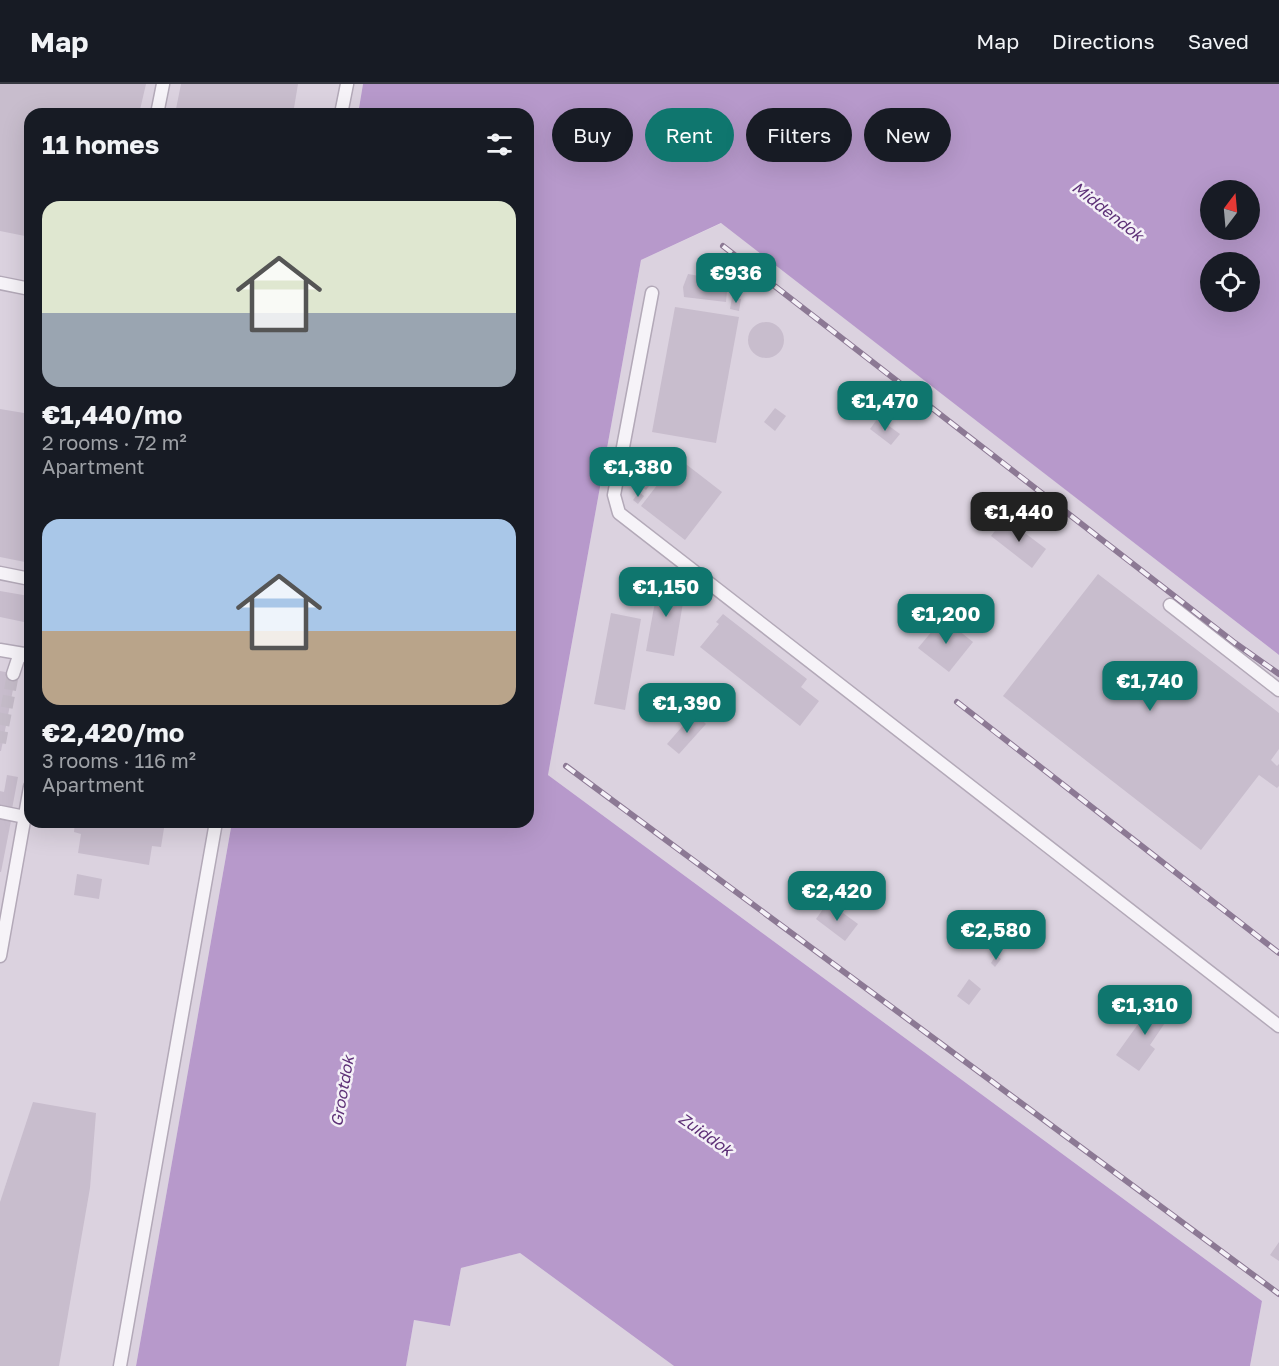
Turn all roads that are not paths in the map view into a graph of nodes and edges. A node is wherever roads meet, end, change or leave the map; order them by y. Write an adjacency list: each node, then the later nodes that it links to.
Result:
1 (163, 84): 3 (street)
2 (347, 84): 4 (street)
3 (157, 108)
4 (342, 108)
5 (0, 283): 6 (street)
6 (24, 288)
7 (652, 293): 21 (street)
8 (0, 573): 9 (street)
9 (24, 578)
10 (1170, 605): 15 (street)
11 (0, 650): 12 (street)
12 (24, 655)
13 (24, 656): 14 (street)
14 (13, 674)
15 (1279, 690)
16 (0, 812): 17 (street)
17 (24, 817)
18 (24, 823): 20 (street)
19 (215, 828): 22 (street)
20 (0, 956)
21 (1279, 1026)
22 (120, 1366)

